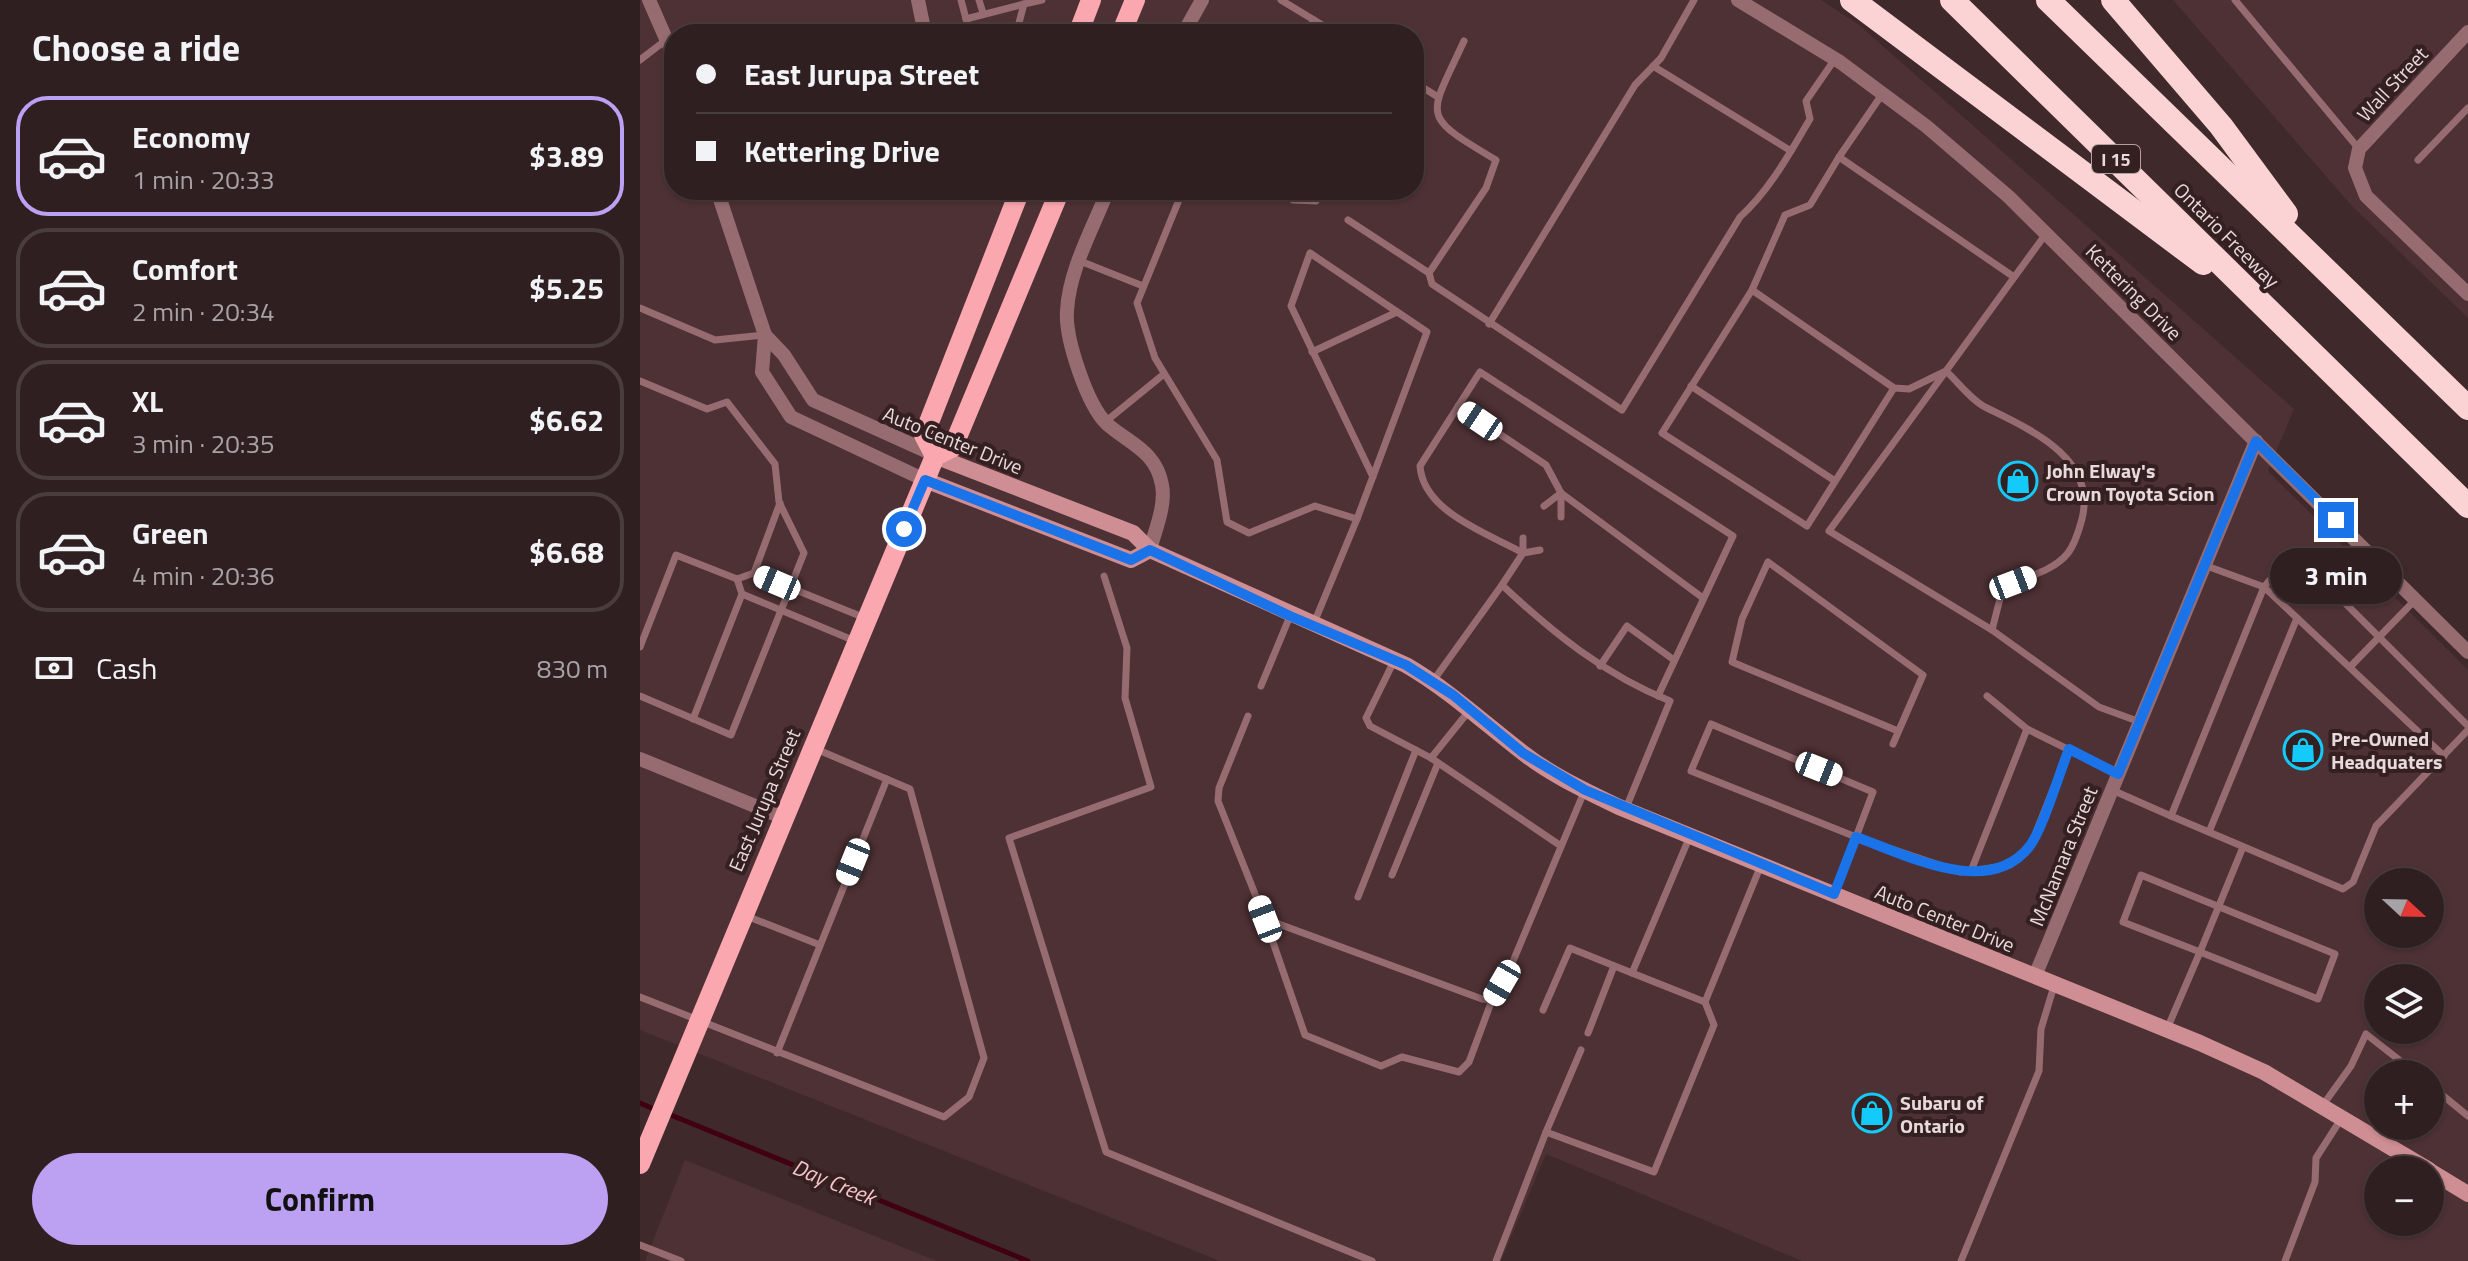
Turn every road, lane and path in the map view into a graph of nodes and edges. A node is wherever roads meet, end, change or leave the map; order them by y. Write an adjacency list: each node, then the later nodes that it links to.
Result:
1 (649, 0): 29 (street)
2 (918, 0): 21 (street)
3 (961, 0): 19 (lane)
4 (979, 0): 18 (lane)
5 (1042, 0): 17 (lane)
6 (1091, 0): 24 (main road)
7 (1135, 0): 25 (main road)
8 (1202, 0): 26 (street)
9 (1281, 0): 20 (lane)
10 (1694, 0): 35 (lane)
11 (1738, 0): 33 (street, Kettering Drive)
12 (1852, 0): 62 (highway)
13 (1952, 0): 62 (highway, Ontario Freeway / I 15)
14 (2048, 0): 54 (highway)
15 (2113, 0): 54 (highway)
16 (2235, 0): 40 (lane)
17 (1024, 4): 18 (lane); 23 (lane)
18 (983, 13): 19 (lane)
19 (966, 19): 22 (lane)
20 (1314, 20): 27 (lane); 28 (lane)
21 (923, 24)
22 (967, 24)
23 (1019, 24)
24 (1082, 24)
25 (1125, 24)
26 (1189, 24)
27 (1312, 24)
28 (1321, 24)
29 (664, 30)
30 (2467, 36): 40 (street, Wall Street)
31 (664, 41): 34 (lane)
32 (1464, 41): 38 (lane)
33 (1835, 59): 37 (street, Kettering Drive); 41 (lane)
34 (640, 60)
35 (1653, 66): 41 (lane); 63 (lane)
36 (1424, 88): 38 (lane)
37 (1883, 93): 42 (lane); 52 (street, Kettering Drive)
38 (1438, 97): 55 (lane)
39 (2468, 108): 43 (lane)
40 (2359, 149): 59 (street, Wall Street)
41 (1791, 151): 63 (lane)
42 (1839, 157): 56 (lane); 58 (lane)
43 (2418, 160)
44 (720, 200): 64 (street, Auto Center Drive)
45 (1016, 200): 75 (main road)
46 (1056, 200): 75 (main road, East Jurupa Street)
47 (1104, 200): 53 (street)
48 (1179, 200): 57 (lane)
49 (1293, 200): 50 (lane)
50 (1317, 200)
51 (1348, 220): 55 (lane)
52 (2047, 233): 56 (lane); 74 (street, Kettering Drive)
53 (1080, 261): 57 (lane); 73 (street)
54 (2328, 271): 72 (highway)
55 (1429, 273): 63 (lane)
56 (2014, 277): 66 (lane)
57 (1143, 286): 67 (lane)
58 (1752, 290): 69 (lane); 70 (lane)
59 (2468, 294)
60 (640, 308): 64 (lane)
61 (1397, 312): 65 (lane); 65 (lane); 76 (lane)
62 (2278, 320): 82 (highway, Ontario Freeway / I 15)
63 (1489, 324)
64 (765, 335): 75 (street, Auto Center Drive); 77 (street, Auto Center Drive)
65 (1312, 352): 76 (lane)
66 (1946, 371): 70 (lane); 104 (lane); 104 (lane)
67 (1164, 374): 73 (lane); 84 (lane)
68 (640, 381): 80 (lane)
69 (1691, 386): 78 (lane); 78 (lane)
70 (1894, 388): 78 (lane)
71 (1458, 406): 79 (lane); 88 (lane); 97 (lane)
72 (2468, 408)
73 (1105, 422): 86 (street)
74 (2256, 441): 89 (street, McNamara Street); 98 (street, Kettering Drive)
75 (935, 456): 77 (main road, East Jurupa Street); 86 (street, Auto Center Drive)
76 (1373, 477): 84 (lane)
77 (925, 480): 86 (street, Auto Center Drive); 101 (main road, East Jurupa Street)
78 (1835, 481)
79 (1561, 493): 81 (lane); 83 (lane); 97 (lane)
80 (780, 503): 90 (lane); 95 (lane)
81 (1544, 506)
82 (2468, 506)
83 (1561, 517)
84 (1357, 519): 103 (lane)
85 (1523, 538): 88 (lane)
86 (1150, 550): 100 (street, Auto Center Drive)
87 (1540, 550): 88 (lane)
88 (1523, 553): 93 (lane)
89 (2204, 565): 94 (lane); 121 (street, McNamara Street)
90 (754, 573): 92 (lane); 95 (lane)
91 (1104, 576): 181 (lane)
92 (737, 579): 96 (lane); 107 (lane)
93 (1502, 585): 111 (lane); 113 (lane)
94 (2264, 587): 102 (lane); 105 (lane); 139 (lane)
95 (790, 589): 99 (lane); 101 (lane)
96 (742, 594): 99 (lane); 120 (lane)
97 (1703, 598): 110 (lane)
98 (2415, 600): 105 (lane); 108 (street, Kettering Drive)
99 (781, 611): 106 (lane); 120 (lane)
100 (1290, 616): 103 (street, Auto Center Drive); 114 (lane)
101 (866, 618): 106 (main road, East Jurupa Street)
102 (2297, 618): 112 (lane); 141 (lane)
103 (1314, 625): 109 (street, Auto Center Drive)
104 (1992, 630): 121 (lane)
105 (2379, 636): 112 (lane); 122 (lane)
106 (856, 641): 126 (main road, East Jurupa Street)
107 (640, 647)
108 (2468, 652)
109 (1395, 659): 113 (street, Auto Center Drive); 128 (lane)
110 (1674, 660): 111 (lane); 116 (lane)
111 (1600, 666): 116 (lane)
112 (2350, 667): 129 (lane)
113 (1433, 681): 118 (street, Auto Center Drive)
114 (1261, 686)
115 (640, 696): 120 (lane)
116 (1658, 696): 138 (lane)
117 (1987, 696): 123 (lane)
118 (1471, 709): 131 (lane); 135 (street, Auto Center Drive)
119 (1248, 716): 153 (lane)
120 (693, 719)
121 (2140, 722): 132 (street, McNamara Street)
122 (2468, 728): 129 (lane)
123 (2027, 729): 127 (lane); 147 (lane)
124 (1898, 731): 124 (lane); 125 (lane)
125 (1893, 744)
126 (812, 747): 133 (lane); 140 (main road, East Jurupa Street)
127 (2069, 749): 132 (lane); 147 (lane)
128 (1416, 750): 131 (lane); 150 (lane)
129 (2444, 756): 145 (lane)
130 (640, 759): 140 (street)
131 (1435, 760): 144 (lane); 148 (lane)
132 (2118, 774): 136 (street, McNamara Street)
133 (887, 779): 154 (lane); 168 (lane)
134 (1877, 782): 137 (lane)
135 (1585, 790): 138 (street, Auto Center Drive); 144 (lane)
136 (2112, 790): 139 (lane); 158 (street, McNamara Street)
137 (1873, 792): 143 (lane); 143 (lane)
138 (1625, 810): 142 (street, Auto Center Drive)
139 (2171, 816): 141 (lane)
140 (782, 817): 152 (main road, East Jurupa Street)
141 (2209, 832): 145 (lane)
142 (1690, 836): 146 (street, Auto Center Drive); 157 (lane)
143 (1856, 837): 147 (lane); 149 (lane)
144 (1561, 846): 161 (lane)
145 (2243, 847): 151 (lane)
146 (1761, 865): 149 (street, Auto Center Drive); 162 (lane)
147 (1971, 871)
148 (1392, 875)
149 (1834, 894): 158 (street, Auto Center Drive)
150 (1358, 897)
151 (2219, 906): 155 (lane); 155 (lane); 155 (lane)
152 (742, 915): 154 (lane); 164 (main road, East Jurupa Street)
153 (1265, 919): 161 (lane); 161 (lane)
154 (820, 945): 168 (lane)
155 (2200, 952): 165 (lane)
156 (1614, 966): 157 (lane); 163 (lane); 166 (lane)
157 (1632, 973): 162 (lane)
158 (2035, 976): 159 (street, Auto Center Drive)
159 (2055, 984): 165 (street, Auto Center Drive); 183 (lane)
160 (640, 997): 164 (lane)
161 (1492, 1000)
162 (1705, 1002): 174 (lane)
163 (1543, 1010)
164 (698, 1022): 168 (lane); 176 (main road, East Jurupa Street)
165 (2167, 1029): 171 (street, Auto Center Drive)
166 (1588, 1033)
167 (1581, 1050): 174 (lane)
168 (777, 1053)
169 (2399, 1060): 171 (lane)
170 (2444, 1096): 172 (lane)
171 (2323, 1105): 173 (street, Auto Center Drive)
172 (2468, 1116)
173 (2342, 1117): 175 (street, Auto Center Drive); 184 (lane)
174 (1546, 1132): 182 (lane)
175 (2406, 1156)
176 (640, 1164)
177 (2444, 1179): 178 (street, Auto Center Drive)
178 (2468, 1194)
179 (640, 1245): 180 (lane)
180 (679, 1261)
181 (1372, 1261)
182 (1496, 1261)
183 (1961, 1261)
184 (2285, 1261)

